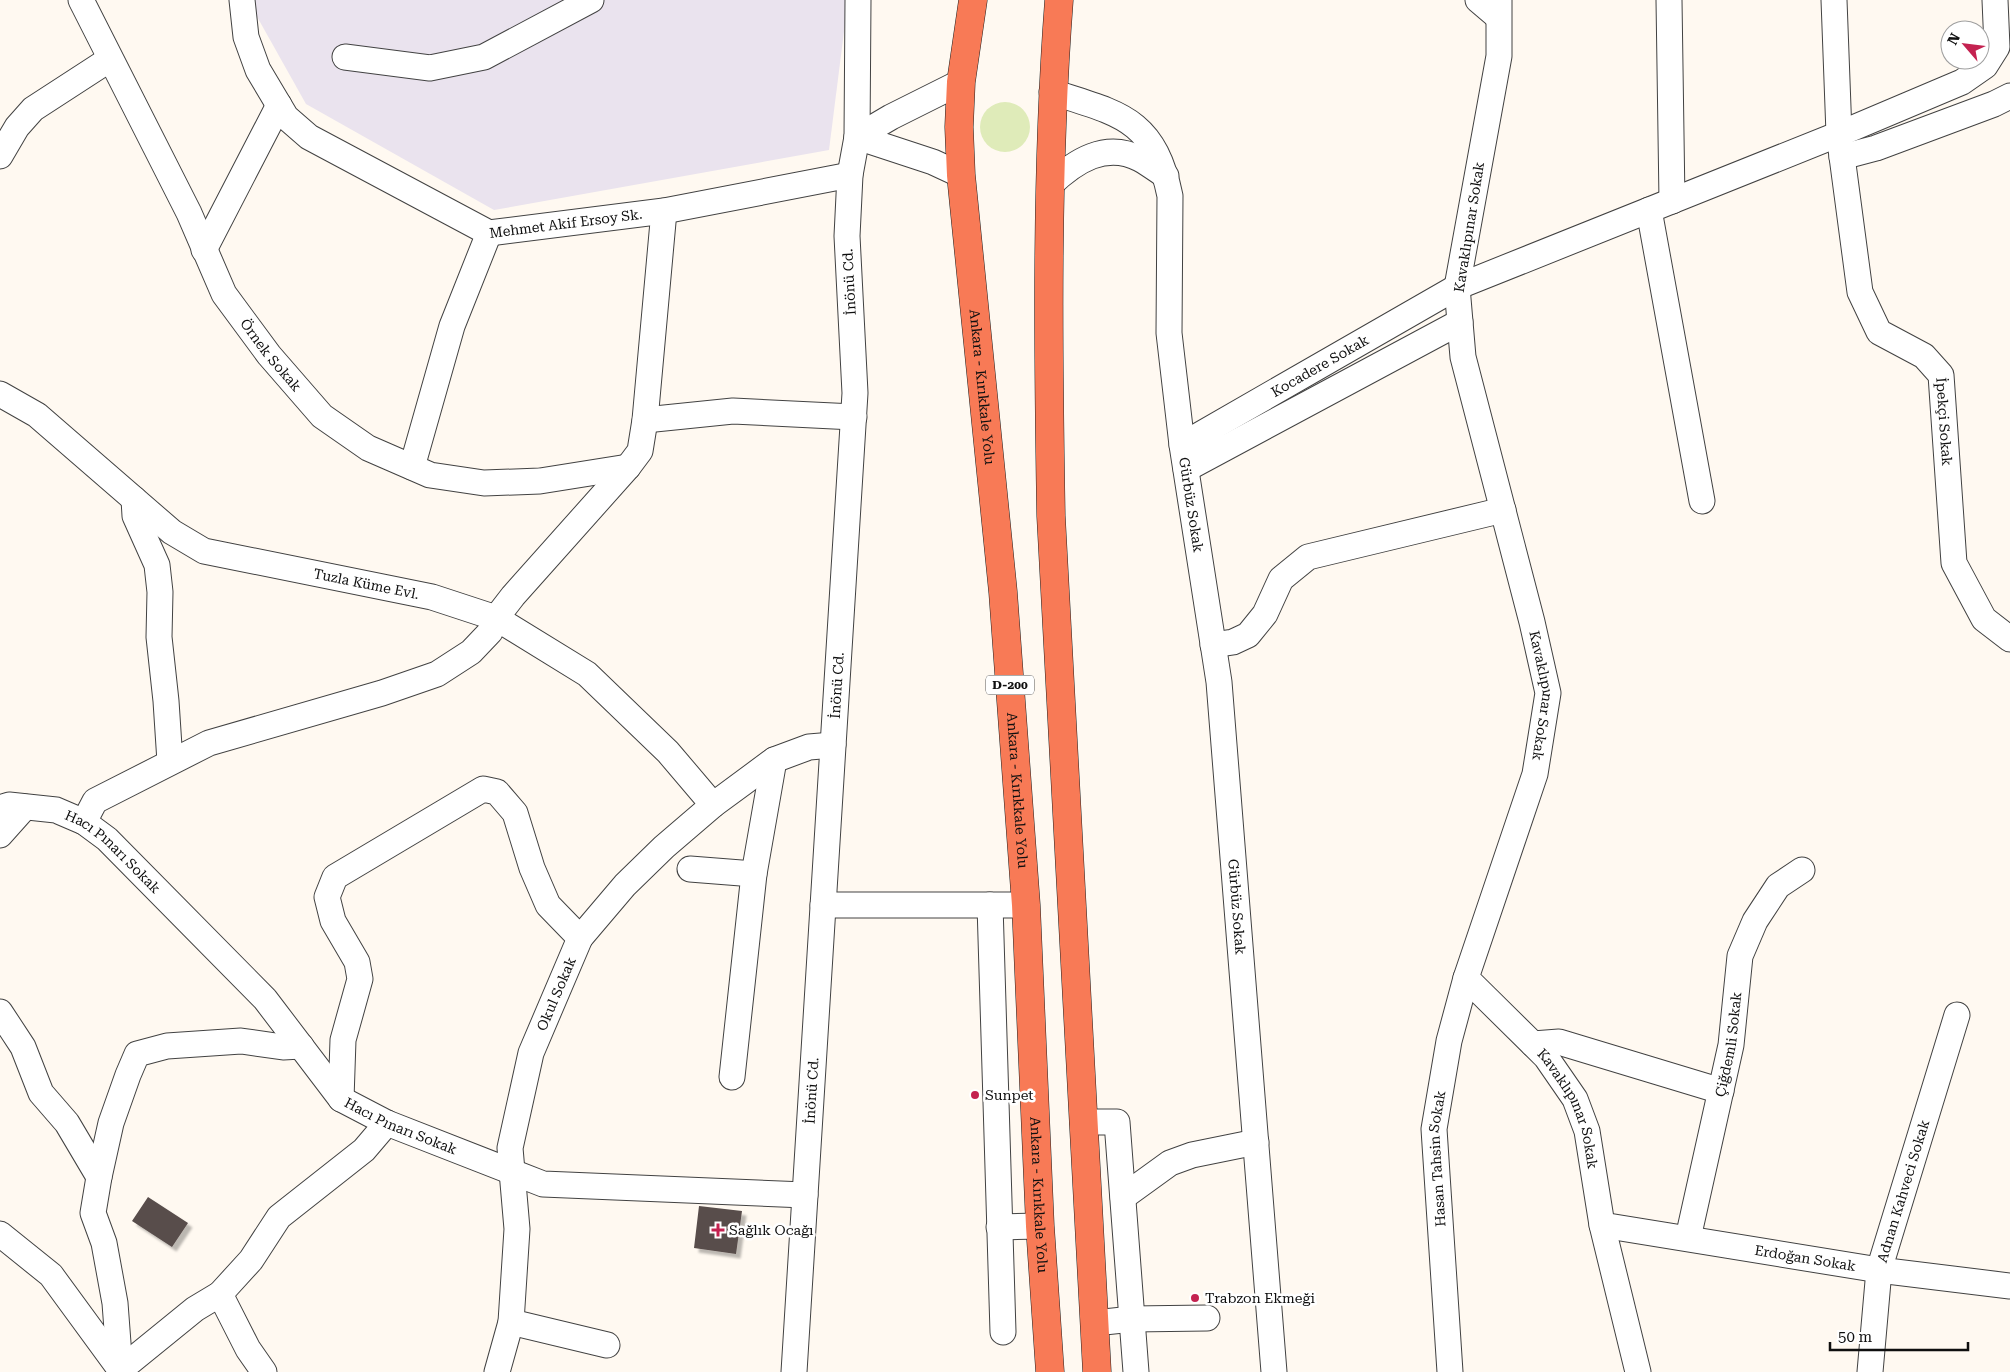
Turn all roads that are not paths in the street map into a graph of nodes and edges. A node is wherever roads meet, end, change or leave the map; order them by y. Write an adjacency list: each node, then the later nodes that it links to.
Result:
1 (81, 0): 13 (street, Örnek Sokak)
2 (242, 0): 17 (street, Mehmet Akif Ersoy Sk.)
3 (591, 0): 12 (street)
4 (858, 0): 18 (street, İnönü Cd.)
5 (973, 0): 14 (highway, Ankara - Kırıkkale Yolu / D-200)
6 (1059, 0): 15 (highway)
7 (1478, 0): 11 (street)
8 (1669, 0): 25 (street)
9 (1834, 0): 19 (street, İpekçi Sokak)
10 (1995, 0): 19 (street)
11 (1498, 9): 30 (street, Kavaklıpınar Sokak)
12 (345, 57)
13 (110, 60): 20 (street); 29 (street, Örnek Sokak)
14 (961, 82): 18 (street); 22 (highway, Ankara - Kırıkkale Yolu / D-200)
15 (1052, 92): 23 (street, Gürbüz Sokak); 24 (highway)
16 (2010, 96): 19 (street)
17 (279, 105): 28 (street, Mehmet Akif Ersoy Sk.); 29 (street)
18 (857, 137): 21 (street, İnönü Cd.); 22 (street)
19 (1840, 146): 25 (street, Kocadere Sokak); 43 (street, İpekçi Sokak)
20 (0, 156)
21 (850, 175): 27 (street, Mehmet Akif Ersoy Sk.); 33 (street, İnönü Cd.)
22 (961, 175): 58 (highway, Ankara - Kırıkkale Yolu / D-200)
23 (1166, 176): 24 (street); 35 (street, Gürbüz Sokak)
24 (1050, 185): 68 (highway)
25 (1672, 201): 26 (street, Kocadere Sokak)
26 (1648, 210): 30 (street, Kocadere Sokak); 40 (street)
27 (664, 211): 28 (street, Mehmet Akif Ersoy Sk.); 34 (street)
28 (489, 233): 36 (street)
29 (204, 250): 36 (street, Örnek Sokak)
30 (1457, 287): 31 (street, Kavaklıpınar Sokak); 35 (street, Kocadere Sokak)
31 (1460, 322): 38 (street, Kocadere Sokak); 41 (street, Kavaklıpınar Sokak)
32 (0, 394): 39 (street, Tuzla Küme Evl.)
33 (854, 417): 34 (street); 45 (street, İnönü Cd.)
34 (645, 420): 37 (street)
35 (1182, 444): 38 (street, Gürbüz Sokak)
36 (412, 467): 37 (street, Örnek Sokak)
37 (628, 468): 42 (street)
38 (1186, 470): 44 (street, Gürbüz Sokak)
39 (134, 499): 42 (street, Tuzla Küme Evl.); 47 (street)
40 (1702, 501)
41 (1503, 510): 44 (street); 60 (street, Kavaklıpınar Sokak)
42 (496, 618): 47 (street); 48 (street, Tuzla Küme Evl.)
43 (2010, 639)
44 (1213, 645): 70 (street, Gürbüz Sokak)
45 (834, 745): 46 (street, Okul Sokak); 56 (street, İnönü Cd.)
46 (774, 760): 48 (street, Okul Sokak); 55 (street)
47 (170, 762): 51 (street)
48 (713, 806): 59 (street, Okul Sokak)
49 (25, 807): 50 (street, Hacı Pınarı Sokak); 51 (street, Hacı Pınarı Sokak); 52 (street)
50 (0, 808)
51 (84, 822): 64 (street, Hacı Pınarı Sokak)
52 (0, 834)
53 (690, 869): 55 (street)
54 (1802, 870): 66 (street, Çiğdemli Sokak)
55 (754, 874): 65 (street)
56 (823, 905): 57 (street); 73 (street, İnönü Cd.)
57 (990, 905): 58 (street); 77 (street)
58 (1026, 905): 76 (highway, Ankara - Kırıkkale Yolu / D-200)
59 (580, 938): 67 (street); 71 (street, Okul Sokak)
60 (1466, 978): 63 (street, Kavaklıpınar Sokak); 97 (street, Hasan Tahsin Sokak)
61 (1957, 1015): 80 (street, Adnan Kahveci Sokak)
62 (3, 1022): 72 (street)
63 (1532, 1044): 66 (street); 75 (street, Kavaklıpınar Sokak)
64 (301, 1046): 67 (street, Hacı Pınarı Sokak); 72 (street)
65 (732, 1077)
66 (1721, 1091): 79 (street, Çiğdemli Sokak)
67 (341, 1098): 69 (street, Hacı Pınarı Sokak)
68 (1083, 1122): 74 (street); 86 (highway)
69 (387, 1123): 71 (street, Hacı Pınarı Sokak); 82 (street)
70 (1256, 1142): 74 (street); 96 (street, Gürbüz Sokak)
71 (511, 1172): 73 (street, Hacı Pınarı Sokak); 85 (street, Okul Sokak)
72 (99, 1176): 89 (street)
73 (805, 1195): 92 (street, İnönü Cd.)
74 (1123, 1197): 84 (street)
75 (1602, 1224): 79 (street, Erdoğan Sokak); 98 (street, Kavaklıpınar Sokak)
76 (1040, 1226): 77 (street); 93 (highway, Ankara - Kırıkkale Yolu / D-200)
77 (999, 1227): 87 (street)
78 (2, 1238): 89 (street)
79 (1688, 1238): 80 (street, Erdoğan Sokak)
80 (1879, 1270): 81 (street, Erdoğan Sokak); 99 (street, Adnan Kahveci Sokak)
81 (2010, 1286)
82 (220, 1294): 89 (street); 90 (street)
83 (1207, 1318): 84 (street)
84 (1132, 1319): 86 (street); 95 (street)
85 (511, 1322): 88 (street); 91 (street, Okul Sokak)
86 (1095, 1323): 94 (highway)
87 (1003, 1332)
88 (607, 1345)
89 (121, 1371)
90 (264, 1372)
91 (497, 1372)
92 (794, 1372)
93 (1050, 1372)
94 (1097, 1372)
95 (1136, 1372)
96 (1274, 1372)
97 (1450, 1372)
98 (1638, 1372)
99 (1870, 1372)

